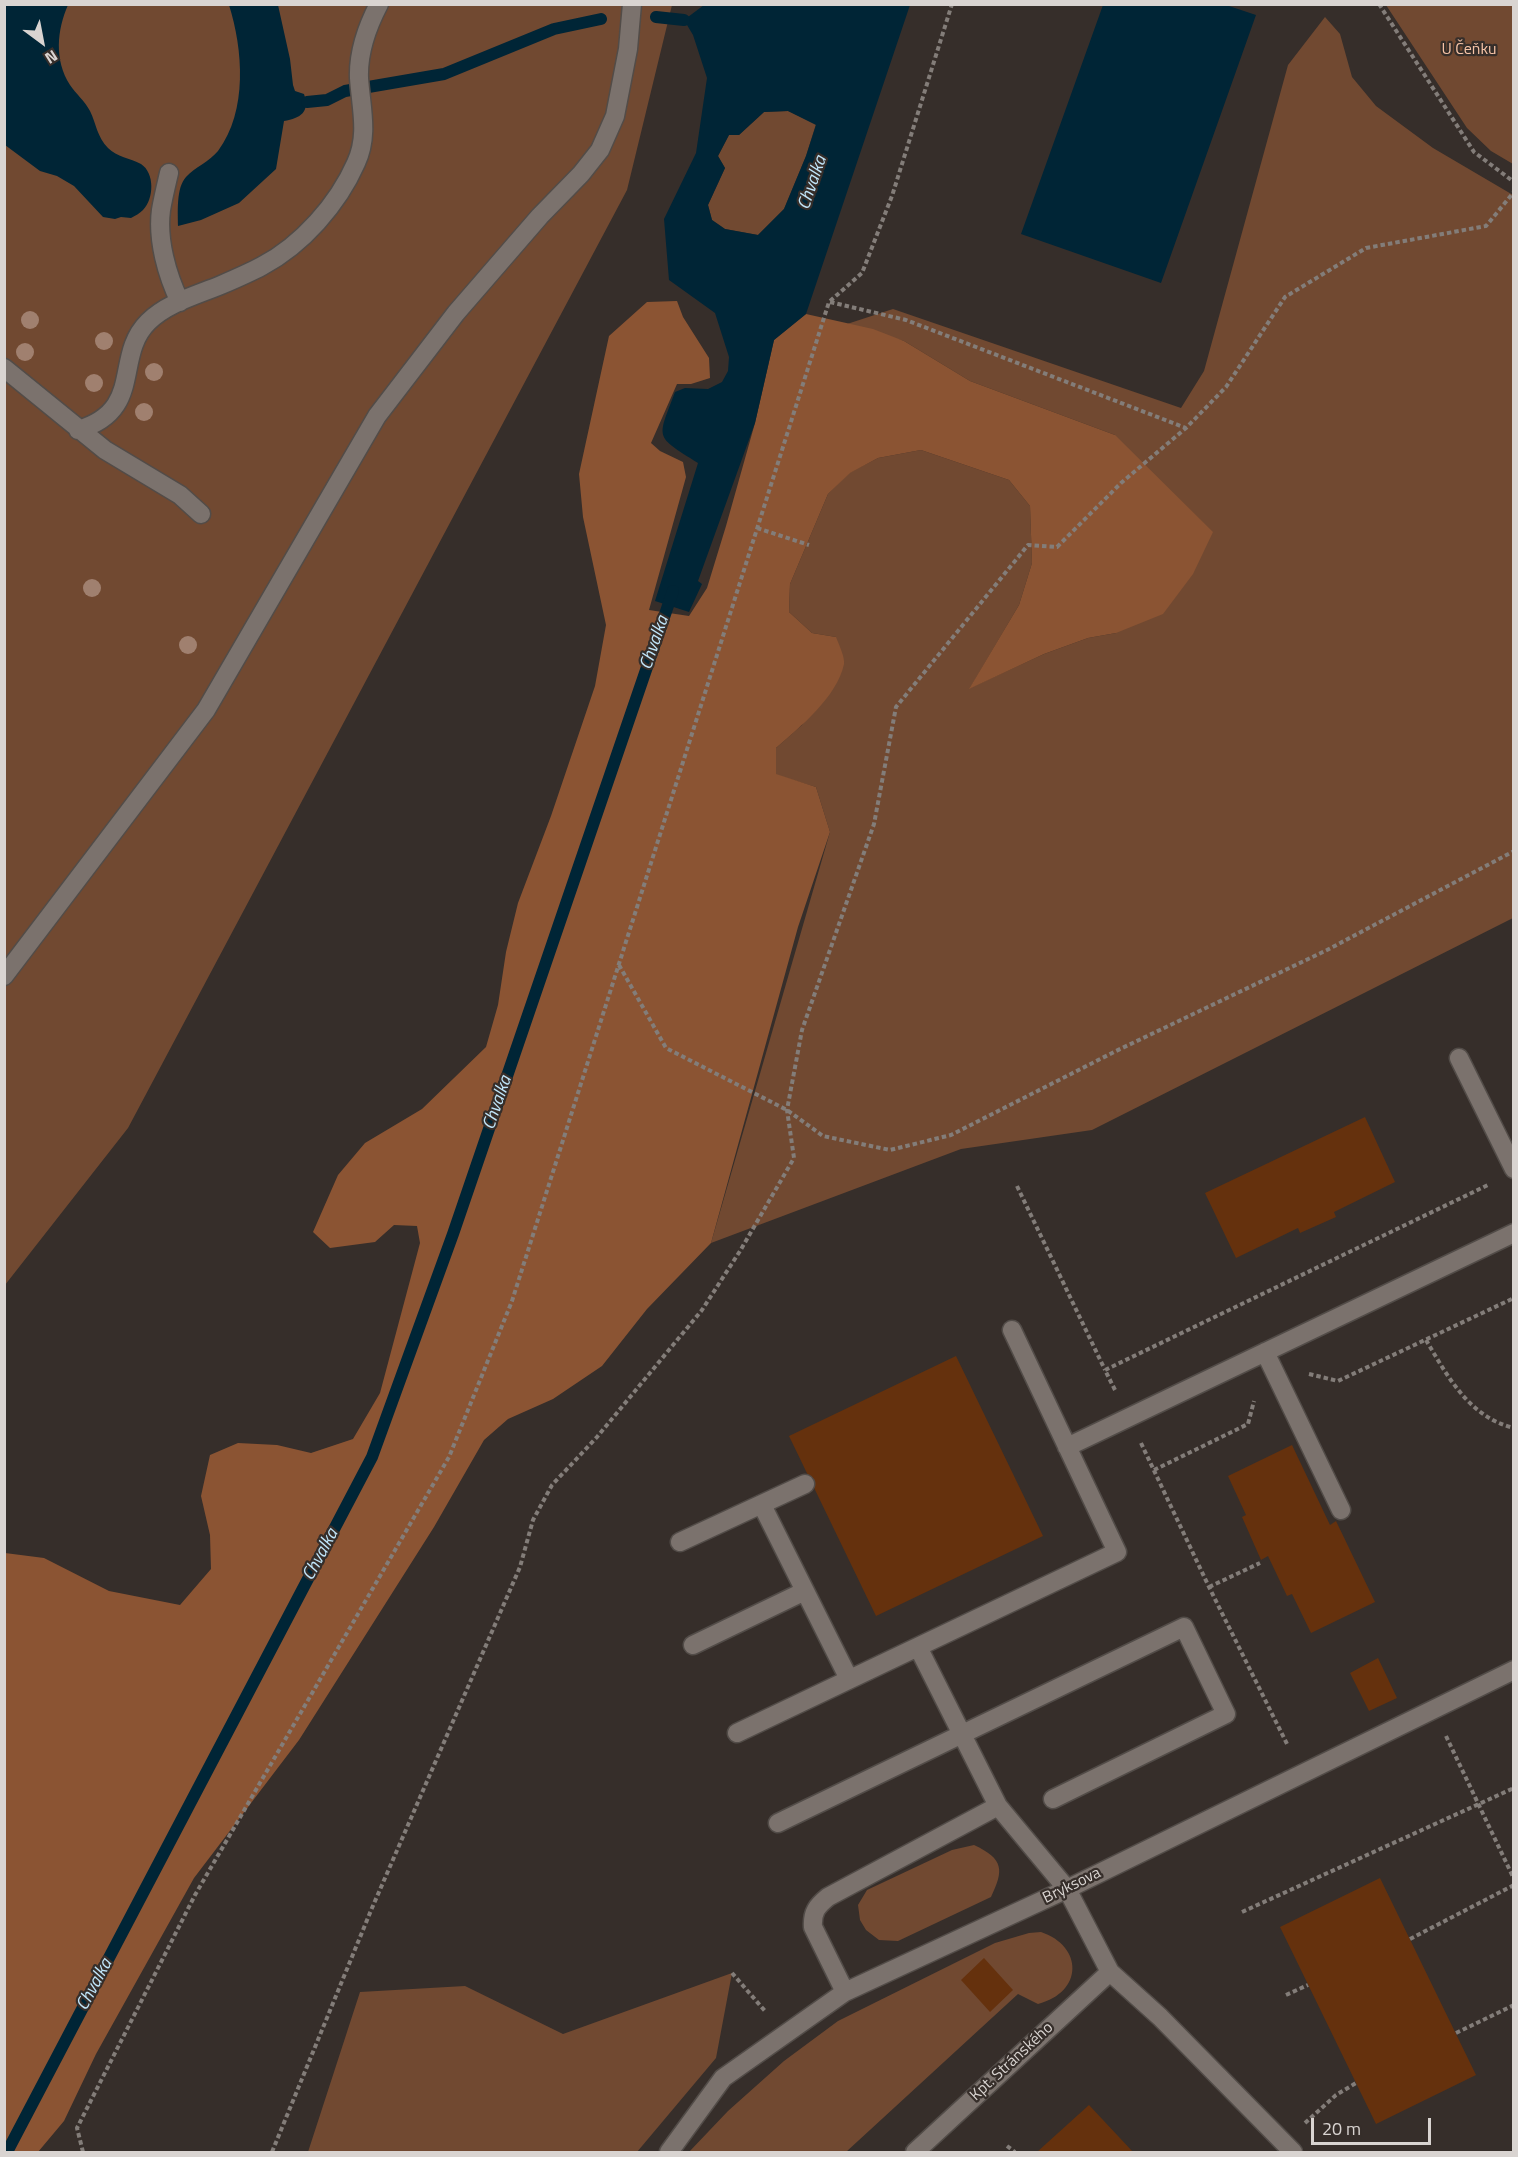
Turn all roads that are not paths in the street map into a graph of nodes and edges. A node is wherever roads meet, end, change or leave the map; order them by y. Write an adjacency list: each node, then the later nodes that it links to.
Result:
1 (379, 4): 4 (street)
2 (632, 4): 8 (street)
3 (169, 173): 4 (street)
4 (180, 302): 6 (street)
5 (4, 368): 6 (street)
6 (78, 430): 7 (street)
7 (201, 514)
8 (4, 976)
9 (1459, 1058): 10 (street)
10 (1514, 1169)
11 (1514, 1233): 13 (street)
12 (1012, 1330): 14 (street)
13 (1265, 1353): 14 (street); 17 (street)
14 (1067, 1447): 21 (street)
15 (806, 1484): 16 (street)
16 (762, 1505): 18 (street); 19 (street)
17 (1341, 1510)
18 (680, 1542)
19 (806, 1592): 20 (street); 23 (street)
20 (693, 1644)
21 (918, 1647): 23 (street); 25 (street)
22 (1514, 1670): 29 (street, Bryksova)
23 (849, 1679): 24 (street)
24 (736, 1733)
25 (962, 1735): 26 (street); 27 (street); 28 (street)
26 (1053, 1799)
27 (998, 1806): 29 (street); 31 (street)
28 (778, 1824)
29 (1067, 1889): 30 (street); 31 (street, Bryksova)
30 (1110, 1972): 33 (street, Kpt. Stránského); 34 (street)
31 (845, 1992): 32 (street, Bryksova)
32 (669, 2152)
33 (915, 2152)
34 (1293, 2152)

